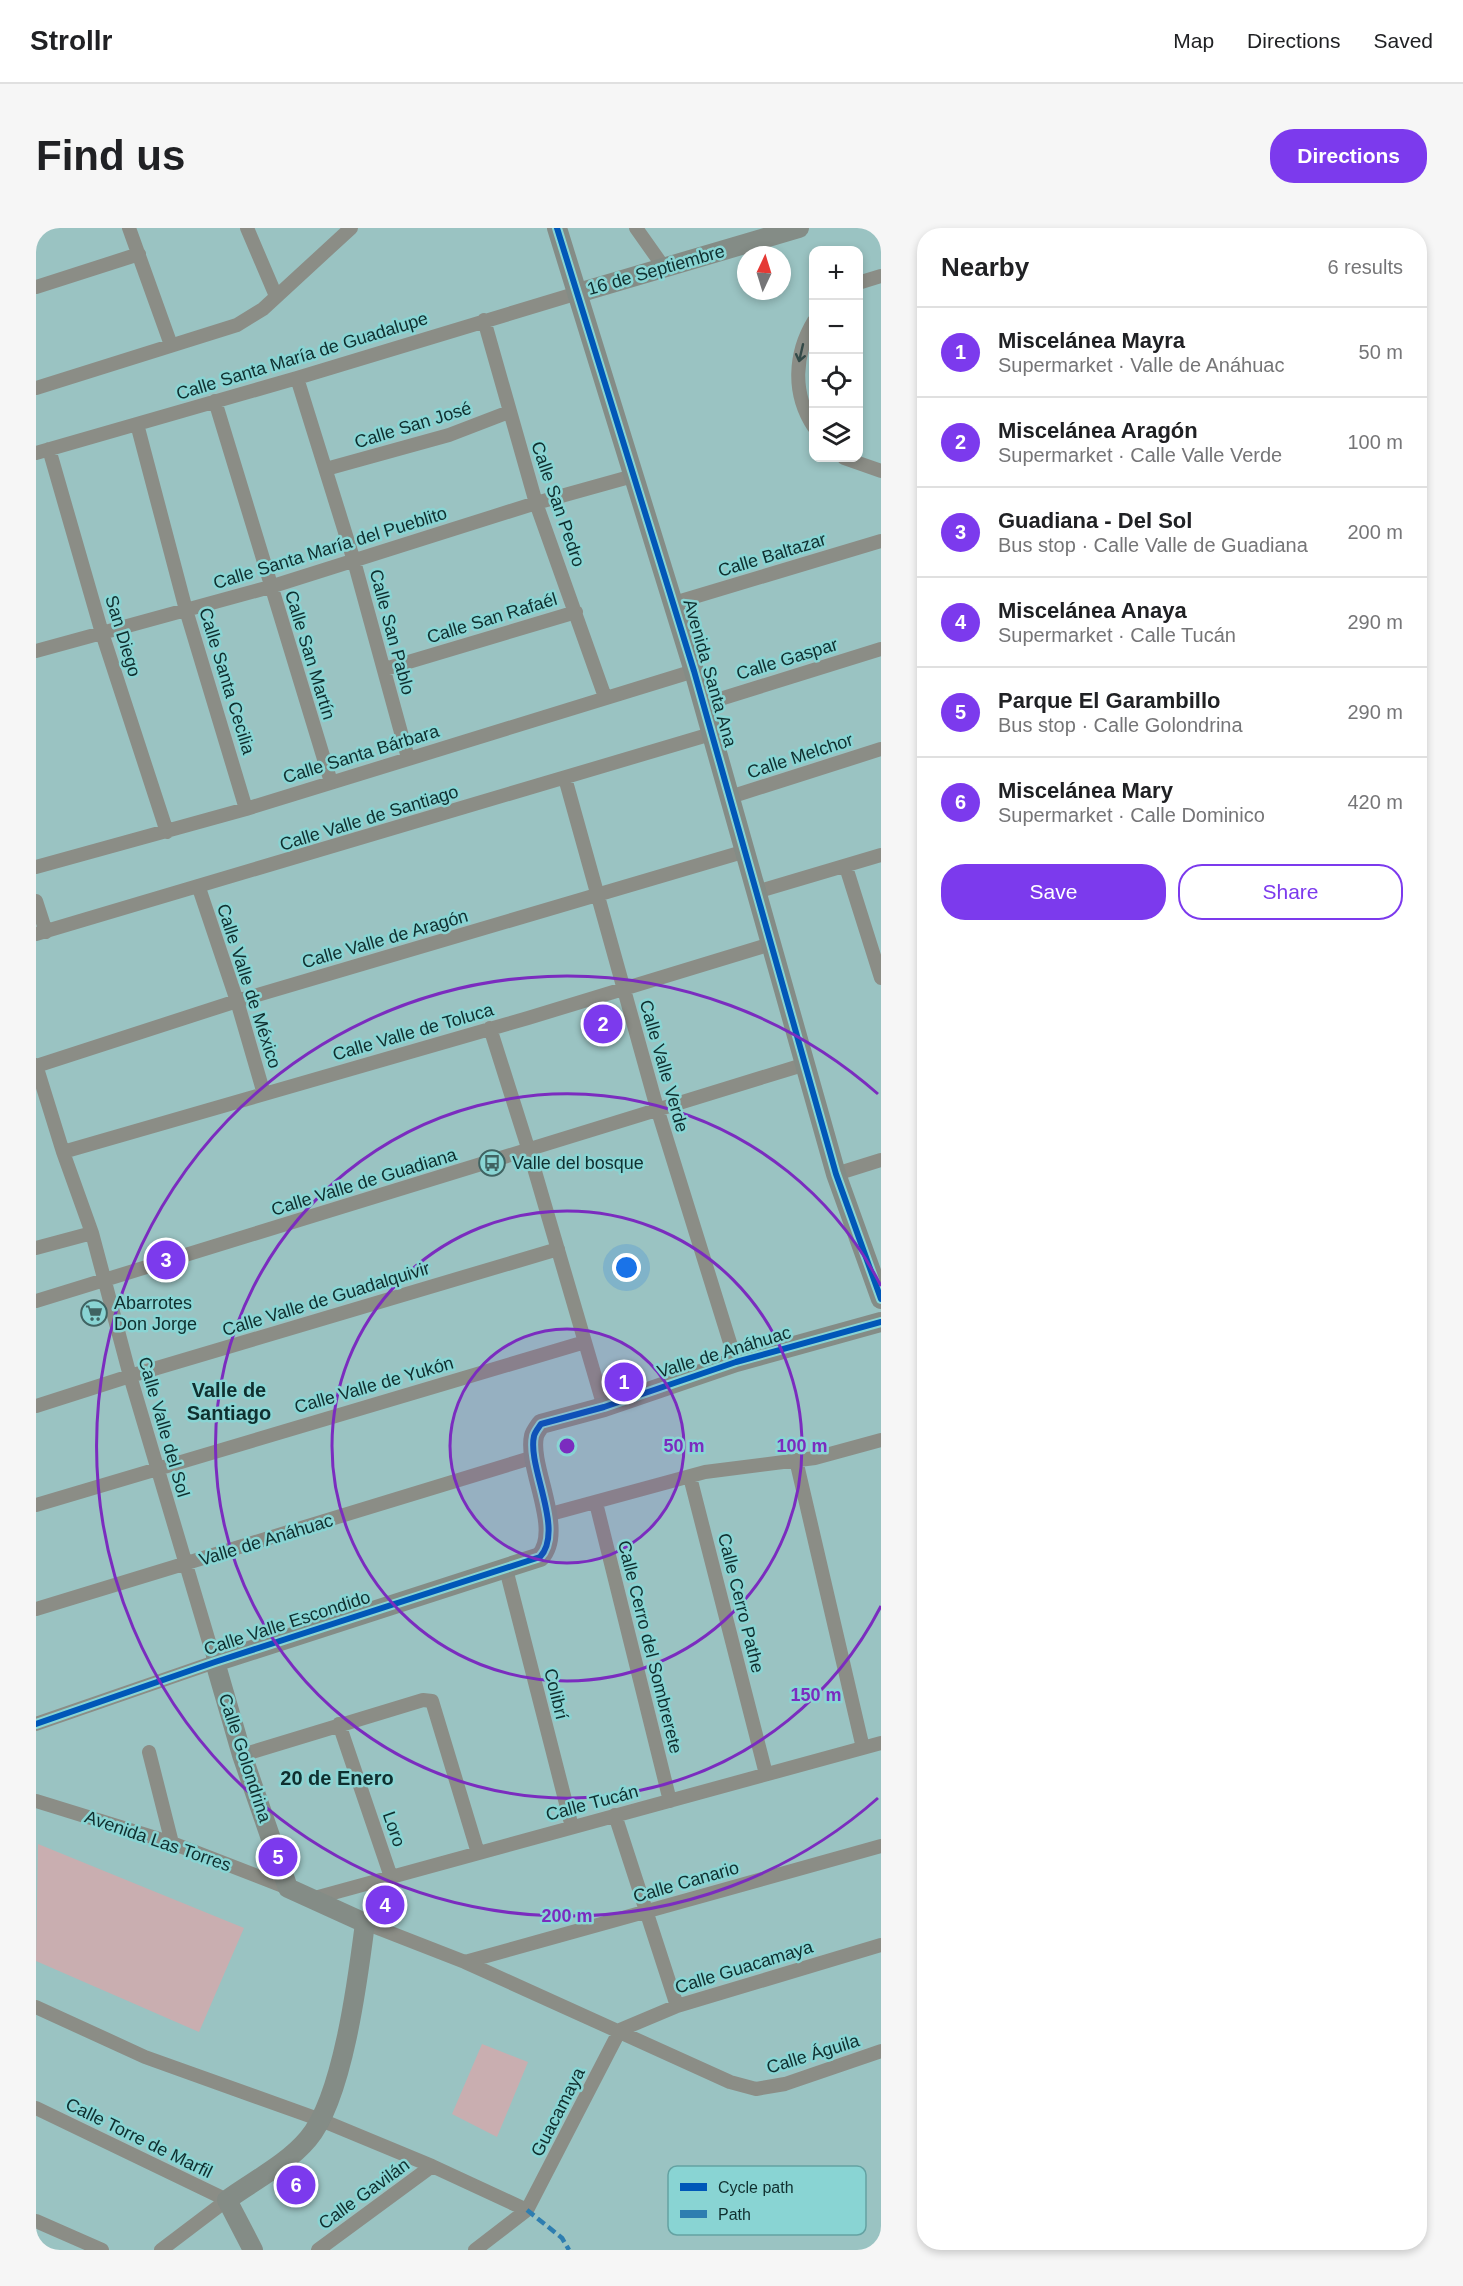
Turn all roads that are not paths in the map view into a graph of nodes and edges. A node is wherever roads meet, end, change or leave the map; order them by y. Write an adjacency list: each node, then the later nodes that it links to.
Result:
1 (129, 228): 8 (street)
2 (247, 228): 14 (street)
3 (351, 228): 14 (street)
4 (557, 228): 13 (street, 16 de Septiembre)
5 (636, 228): 9 (street)
6 (800, 228): 7 (street, 16 de Septiembre)
7 (756, 234): 9 (street, 16 de Septiembre)
8 (139, 254): 12 (street); 17 (street)
9 (665, 268): 13 (street, 16 de Septiembre)
10 (881, 276): 11 (street)
11 (863, 281)
12 (36, 287)
13 (579, 293): 15 (street, Calle Santa María de Guadalupe); 28 (street, Avenida Santa Ana)
14 (276, 296): 17 (street)
15 (484, 320): 18 (street, Calle Santa María de Guadalupe); 21 (street, Calle San Pedro)
16 (809, 329): 22 (street, one-way to 22)
17 (171, 345): 19 (street)
18 (297, 378): 20 (street, Calle Santa María de Guadalupe); 26 (street, Calle San Pablo)
19 (36, 388)
20 (215, 401): 23 (street, Calle Santa María de Guadalupe); 32 (street, Calle San Martín)
21 (509, 412): 26 (street, Calle San José); 29 (street, Calle San Pedro)
22 (809, 419)
23 (137, 424): 24 (street, Calle Santa María de Guadalupe); 34 (street, Calle Santa Cecilia)
24 (43, 451): 36 (street, San Diego)
25 (855, 462): 27 (street)
26 (326, 469): 31 (street, Calle San Pablo)
27 (881, 471)
28 (633, 476): 29 (street, Calle Santa María del Pueblito); 33 (street, Avenida Santa Ana)
29 (536, 503): 31 (street, Calle Santa María del Pueblito); 35 (street, Calle San Pedro)
30 (881, 541): 33 (street, Calle Baltazar)
31 (354, 561): 32 (street, Calle Santa María del Pueblito); 39 (street, Calle San Pablo)
32 (270, 587): 34 (street, Calle Santa María del Pueblito); 47 (street, Calle San Martín)
33 (674, 603): 40 (street, Avenida Santa Ana)
34 (186, 610): 36 (street, Calle Santa María del Pueblito); 49 (street, Calle Santa Cecilia)
35 (576, 612): 39 (street, Calle San Rafaél); 41 (street, Calle San Pedro)
36 (102, 633): 38 (street, Calle Santa María del Pueblito); 50 (street, San Diego)
37 (881, 649): 42 (street, Calle Gaspar)
38 (36, 651)
39 (385, 669): 45 (street, Calle San Pablo)
40 (694, 670): 41 (street, Calle Santa Bárbara); 42 (street, Avenida Santa Ana)
41 (605, 697): 45 (street, Calle Santa Bárbara)
42 (704, 704): 43 (street, Avenida Santa Ana)
43 (711, 734): 46 (street, Calle Valle de Santiago); 48 (street, Avenida Santa Ana)
44 (881, 749): 48 (street, Calle Melchor)
45 (408, 758): 47 (street, Calle Santa Bárbara)
46 (565, 778): 55 (street, Calle Valle de Santiago); 57 (street, Calle Valle Verde)
47 (331, 782): 49 (street, Calle Santa Bárbara)
48 (730, 797): 51 (street, Avenida Santa Ana)
49 (246, 809): 50 (street, Calle Santa Bárbara)
50 (167, 831): 53 (street, Calle Santa Bárbara)
51 (746, 851): 56 (street, Avenida Santa Ana); 57 (street, Calle Valle de Aragón)
52 (881, 855): 54 (street)
53 (36, 867)
54 (846, 867): 56 (street); 61 (street)
55 (199, 888): 59 (street, Calle Valle de Santiago); 64 (street, Calle Valle de México)
56 (756, 892): 60 (street, Avenida Santa Ana)
57 (598, 895): 63 (street, Calle Valle Verde); 64 (street, Calle Valle de Aragón)
58 (36, 901): 59 (street)
59 (41, 933)
60 (771, 944): 63 (street, Calle Valle de Toluca); 66 (street, Avenida Santa Ana)
61 (878, 959): 62 (street)
62 (881, 978)
63 (622, 988): 65 (street, Calle Valle de Toluca); 69 (street, Calle Valle Verde)
64 (237, 1001): 67 (street, Calle Valle de Aragón); 68 (street, Calle Valle de México)
65 (490, 1028): 68 (street, Calle Valle de Toluca); 70 (street)
66 (806, 1064): 69 (street, Calle Valle de Guadiana); 73 (street, Avenida Santa Ana)
67 (36, 1066): 71 (street, Calle Valle del Sol)
68 (264, 1094): 71 (street, Calle Valle de Toluca)
69 (657, 1108): 70 (street, Calle Valle de Guadiana); 82 (street, Calle Valle Verde)
70 (529, 1151): 76 (street); 77 (street, Calle Valle de Guadiana)
71 (63, 1152): 74 (street, Calle Valle del Sol)
72 (881, 1160): 73 (street)
73 (836, 1174): 78 (street, Avenida Santa Ana)
74 (92, 1233): 75 (street); 77 (street, Calle Valle del Sol)
75 (36, 1248)
76 (558, 1249): 81 (street); 83 (street, Calle Valle de Guadalquivir)
77 (103, 1279): 79 (street, Calle Valle de Guadiana); 83 (street, Calle Valle del Sol)
78 (881, 1299)
79 (36, 1301)
80 (881, 1322): 82 (street, Valle de Anáhuac)
81 (585, 1342): 85 (street); 89 (street, Calle Valle de Yukón)
82 (736, 1362): 85 (street, Valle de Anáhuac)
83 (130, 1376): 84 (street, Calle Valle de Guadalquivir); 89 (street, Calle Valle del Sol)
84 (36, 1406)
85 (604, 1407): 87 (street, Valle de Anáhuac)
86 (881, 1440): 88 (street)
87 (534, 1457): 93 (street); 94 (street, Valle de Anáhuac)
88 (796, 1460): 90 (street); 101 (street)
89 (157, 1468): 92 (street, Calle Valle de Yukón); 94 (street, Calle Valle del Sol)
90 (690, 1477): 91 (street); 104 (street, Calle Cerro Pathe)
91 (596, 1503): 93 (street); 105 (street, Calle Cerro del Sombrerete)
92 (36, 1505)
93 (547, 1515): 95 (street, Calle Valle Escondido)
94 (186, 1564): 96 (street, Valle de Anáhuac); 97 (street, Calle Valle del Sol)
95 (506, 1569): 97 (street, Calle Valle Escondido); 108 (street, Colibrí)
96 (36, 1609)
97 (215, 1662): 98 (street, Calle Valle Escondido); 103 (street, Calle Golondrina)
98 (36, 1724)
99 (339, 1724): 103 (street); 111 (street); 112 (street, Loro)
100 (881, 1743): 101 (street, Calle Tucán)
101 (863, 1748): 104 (street, Calle Tucán)
102 (149, 1752): 109 (street)
103 (242, 1755): 113 (street, Calle Golondrina)
104 (766, 1774): 105 (street, Calle Tucán)
105 (670, 1800): 107 (street, Calle Tucán)
106 (36, 1801): 109 (street, Avenida Las Torres)
107 (615, 1815): 108 (street, Calle Tucán); 115 (street)
108 (572, 1827): 111 (street, Calle Tucán)
109 (172, 1843): 113 (street, Avenida Las Torres)
110 (881, 1846): 115 (street, Calle Canario)
111 (478, 1853): 112 (street, Calle Tucán)
112 (391, 1877): 114 (street, Calle Tucán)
113 (288, 1888): 114 (street, Avenida Las Torres)
114 (312, 1899): 116 (street, Avenida Las Torres)
115 (648, 1912): 118 (street, Calle Canario); 119 (street)
116 (365, 1923): 118 (street); 124 (street)
117 (881, 1945): 119 (street, Calle Guacamaya)
118 (465, 1962): 121 (street)
119 (676, 2006): 121 (street, Calle Guacamaya)
120 (36, 2007): 124 (street)
121 (620, 2030): 122 (street, Calle Águila); 127 (street, Guacamaya)
122 (881, 2051)
123 (36, 2109): 126 (street, Calle Torre de Marfil)
124 (321, 2121): 125 (street); 126 (street)
125 (432, 2166): 127 (street); 132 (street, Calle Gavilán)
126 (227, 2200): 130 (street); 131 (street)
127 (527, 2210): 133 (street)
128 (37, 2222): 129 (street)
129 (102, 2250)
130 (161, 2250)
131 (253, 2250)
132 (318, 2250)
133 (475, 2250)

